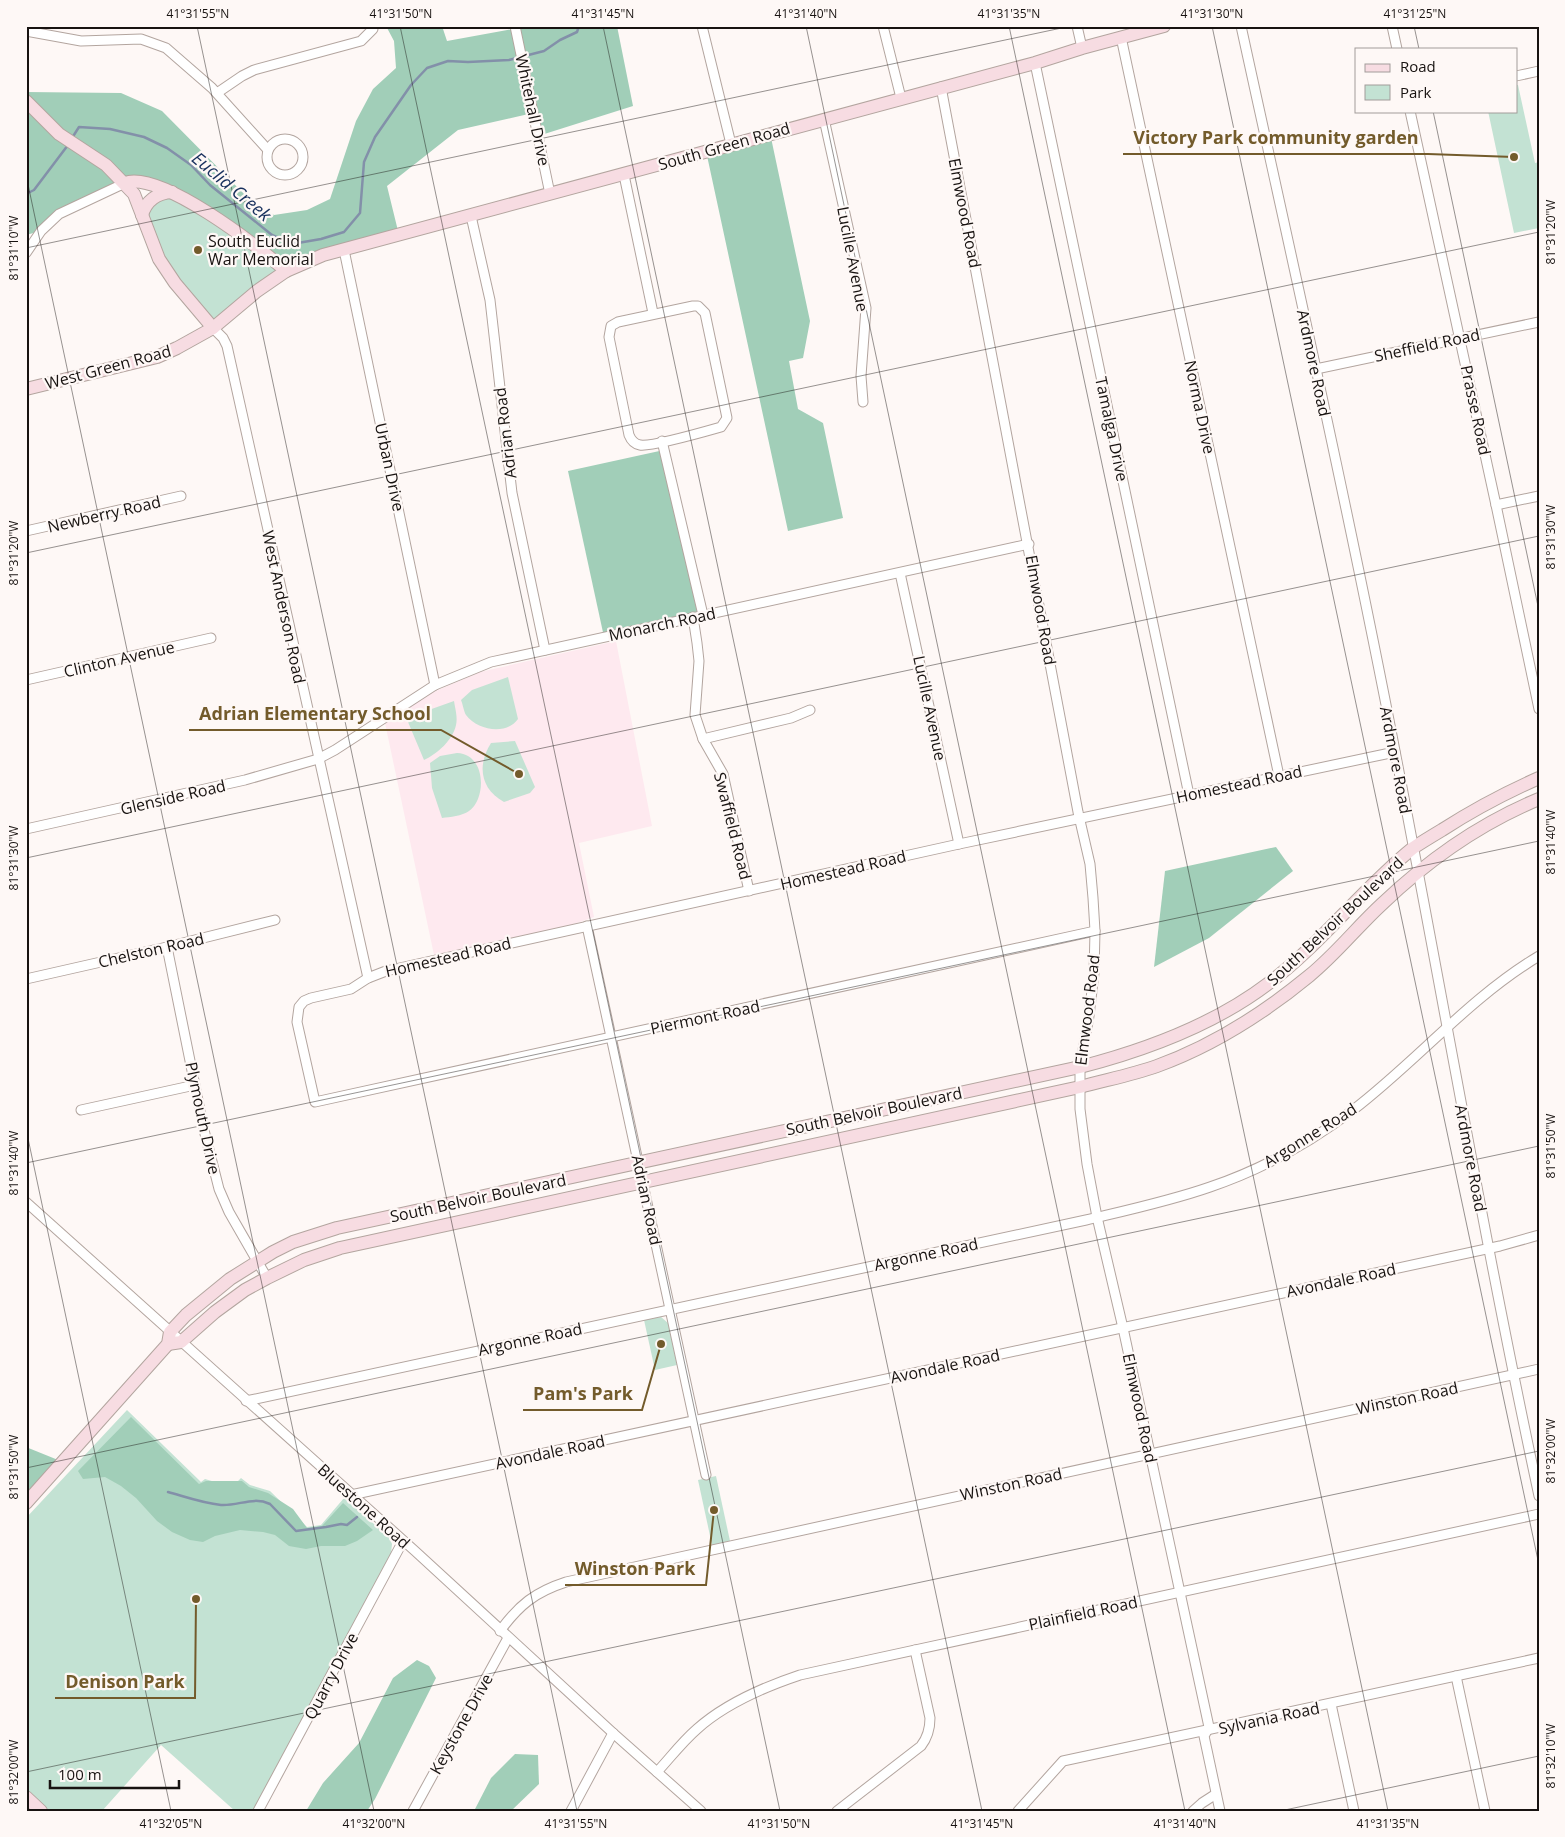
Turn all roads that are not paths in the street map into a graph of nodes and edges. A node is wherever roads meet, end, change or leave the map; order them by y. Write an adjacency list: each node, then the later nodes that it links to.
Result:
1 (515, 26): 27 (street, Whitehall Drive)
2 (702, 26): 22 (street)
3 (883, 26): 18 (street)
4 (1077, 26): 11 (street)
5 (1164, 26): 10 (street, South Green Road)
6 (1241, 26): 37 (street, Ardmore Road)
7 (1392, 26): 12 (street)
8 (373, 29): 17 (street)
9 (26, 31): 17 (street)
10 (1122, 38): 11 (street, South Green Road); 58 (street, Norma Drive)
11 (1082, 48): 13 (street, South Green Road)
12 (1397, 48)
13 (1035, 63): 16 (street, South Green Road); 60 (street, Tamalga Drive)
14 (1539, 71): 15 (street)
15 (1518, 76)
16 (941, 87): 18 (street, South Green Road); 45 (street, Elmwood Road)
17 (217, 93): 23 (street)
18 (901, 98): 21 (street, South Green Road)
19 (26, 101): 25 (street)
20 (1410, 112): 36 (street, Prasse Road)
21 (824, 119): 22 (street, South Green Road); 39 (street, Lucille Avenue)
22 (731, 144): 24 (street, South Green Road)
23 (268, 150): 23 (street)
24 (624, 175): 27 (street, South Green Road); 33 (street)
25 (125, 183): 26 (street); 28 (street); 31 (street)
26 (172, 192): 28 (street); 32 (street)
27 (550, 194): 29 (street, South Green Road)
28 (142, 215): 35 (street)
29 (471, 216): 30 (street, South Green Road); 50 (street, Adrian Road)
30 (344, 250): 32 (street, South Green Road); 52 (street, Urban Drive)
31 (26, 253)
32 (286, 271): 35 (street, West Green Road)
33 (653, 313): 40 (street); 40 (street)
34 (1539, 322): 36 (street, Sheffield Road)
35 (214, 328): 38 (street, West Green Road); 57 (street, West Anderson Road)
36 (1460, 338): 37 (street, Sheffield Road); 43 (street, Prasse Road)
37 (1316, 369): 56 (street, Ardmore Road)
38 (26, 389)
39 (863, 402)
40 (662, 441): 47 (street)
41 (181, 496): 44 (street, Newberry Road)
42 (1539, 496): 43 (street)
43 (1496, 505): 53 (street, Prasse Road)
44 (26, 532)
45 (1029, 544): 46 (street, Monarch Road); 62 (street, Elmwood Road)
46 (900, 573): 47 (street, Monarch Road); 64 (street, Lucille Avenue)
47 (703, 615): 48 (street, Monarch Road)
48 (693, 617): 50 (street, Monarch Road); 55 (street, Swaffield Road)
49 (211, 638): 51 (street, Clinton Avenue)
50 (545, 650): 52 (street, Monarch Road)
51 (26, 680)
52 (435, 685): 57 (street, Monarch Road)
53 (1539, 708)
54 (810, 710): 55 (street)
55 (703, 739): 67 (street, Swaffield Road)
56 (1395, 752): 58 (street, Homestead Road); 65 (street, Ardmore Road)
57 (318, 759): 63 (street, Glenside Road); 73 (street, West Anderson Road)
58 (1279, 776): 60 (street, Homestead Road)
59 (1539, 778): 65 (street, South Belvoir Boulevard)
60 (1189, 795): 62 (street, Homestead Road)
61 (1539, 799): 66 (street, South Belvoir Boulevard)
62 (1080, 819): 64 (street, Homestead Road); 70 (street, Elmwood Road)
63 (26, 829)
64 (959, 844): 67 (street, Homestead Road)
65 (1414, 848): 66 (street, Ardmore Road); 77 (street, South Belvoir Boulevard)
66 (1417, 873): 75 (street, Ardmore Road); 79 (street, South Belvoir Boulevard)
67 (749, 891): 69 (street, Homestead Road)
68 (275, 920): 71 (street, Chelston Road)
69 (587, 926): 73 (street, Homestead Road); 76 (street, Adrian Road)
70 (1094, 931): 76 (street, Piermont Road); 77 (street, Elmwood Road)
71 (167, 947): 74 (street, Chelston Road); 78 (street, Plymouth Drive)
72 (1539, 956): 75 (street, Argonne Road)
73 (368, 978): 80 (street, Homestead Road)
74 (26, 979)
75 (1446, 1028): 85 (street, Argonne Road); 87 (street, Ardmore Road)
76 (610, 1038): 80 (street, Piermont Road); 82 (street, Adrian Road)
77 (1080, 1067): 79 (street, Elmwood Road); 82 (street, South Belvoir Boulevard)
78 (196, 1085): 81 (street); 88 (street, Plymouth Drive)
79 (1080, 1087): 83 (street, South Belvoir Boulevard); 85 (street, Elmwood Road)
80 (315, 1102)
81 (81, 1110)
82 (639, 1162): 83 (street, Adrian Road); 88 (street, South Belvoir Boulevard)
83 (644, 1182): 89 (street, South Belvoir Boulevard); 90 (street, Adrian Road)
84 (26, 1202): 92 (street)
85 (1097, 1217): 90 (street, Argonne Road); 91 (street, Elmwood Road)
86 (1539, 1235): 87 (street, Avondale Road)
87 (1488, 1248): 91 (street, Avondale Road); 95 (street, Ardmore Road)
88 (258, 1261): 89 (street, Plymouth Drive); 92 (street, South Belvoir Boulevard)
89 (267, 1278): 93 (street, South Belvoir Boulevard)
90 (670, 1308): 96 (street, Argonne Road); 97 (street, Adrian Road)
91 (1123, 1328): 97 (street, Avondale Road); 98 (street, Elmwood Road)
92 (169, 1338): 93 (street); 102 (street, South Belvoir Boulevard)
93 (181, 1342): 96 (street, Bluestone Road)
94 (1539, 1369): 95 (street, Winston Road)
95 (1513, 1375): 98 (street, Winston Road); 101 (street, Ardmore Road)
96 (246, 1401): 100 (street, Bluestone Road)
97 (695, 1420): 99 (street, Adrian Road); 100 (street, Avondale Road)
98 (1150, 1455): 105 (street, Elmwood Road); 106 (street, Winston Road)
99 (706, 1475)
100 (352, 1495): 104 (street, Bluestone Road)
101 (1539, 1496)
102 (26, 1503)
103 (1539, 1514): 105 (street, Plainfield Road)
104 (403, 1541): 106 (street, Bluestone Road); 118 (street, Quarry Drive)
105 (1180, 1592): 108 (street, Plainfield Road); 112 (street, Elmwood Road)
106 (500, 1631): 107 (street, Bluestone Road)
107 (508, 1638): 113 (street, Bluestone Road); 119 (street, Keystone Drive)
108 (915, 1650): 114 (street, Plainfield Road); 122 (street)
109 (1539, 1658): 110 (street, Sylvania Road)
110 (1456, 1676): 111 (street, Sylvania Road); 127 (street)
111 (1331, 1704): 112 (street, Sylvania Road); 126 (street)
112 (1207, 1731): 115 (street, Elmwood Road); 123 (street, Sylvania Road)
113 (613, 1733): 114 (street, Bluestone Road); 120 (street)
114 (657, 1772): 121 (street, Bluestone Road)
115 (1216, 1794): 124 (street); 125 (street, Elmwood Road)
116 (26, 1797): 117 (street)
117 (41, 1811)
118 (258, 1811)
119 (413, 1811)
120 (570, 1811)
121 (701, 1811)
122 (837, 1811)
123 (1018, 1811)
124 (1193, 1811)
125 (1220, 1811)
126 (1354, 1811)
127 (1485, 1811)

